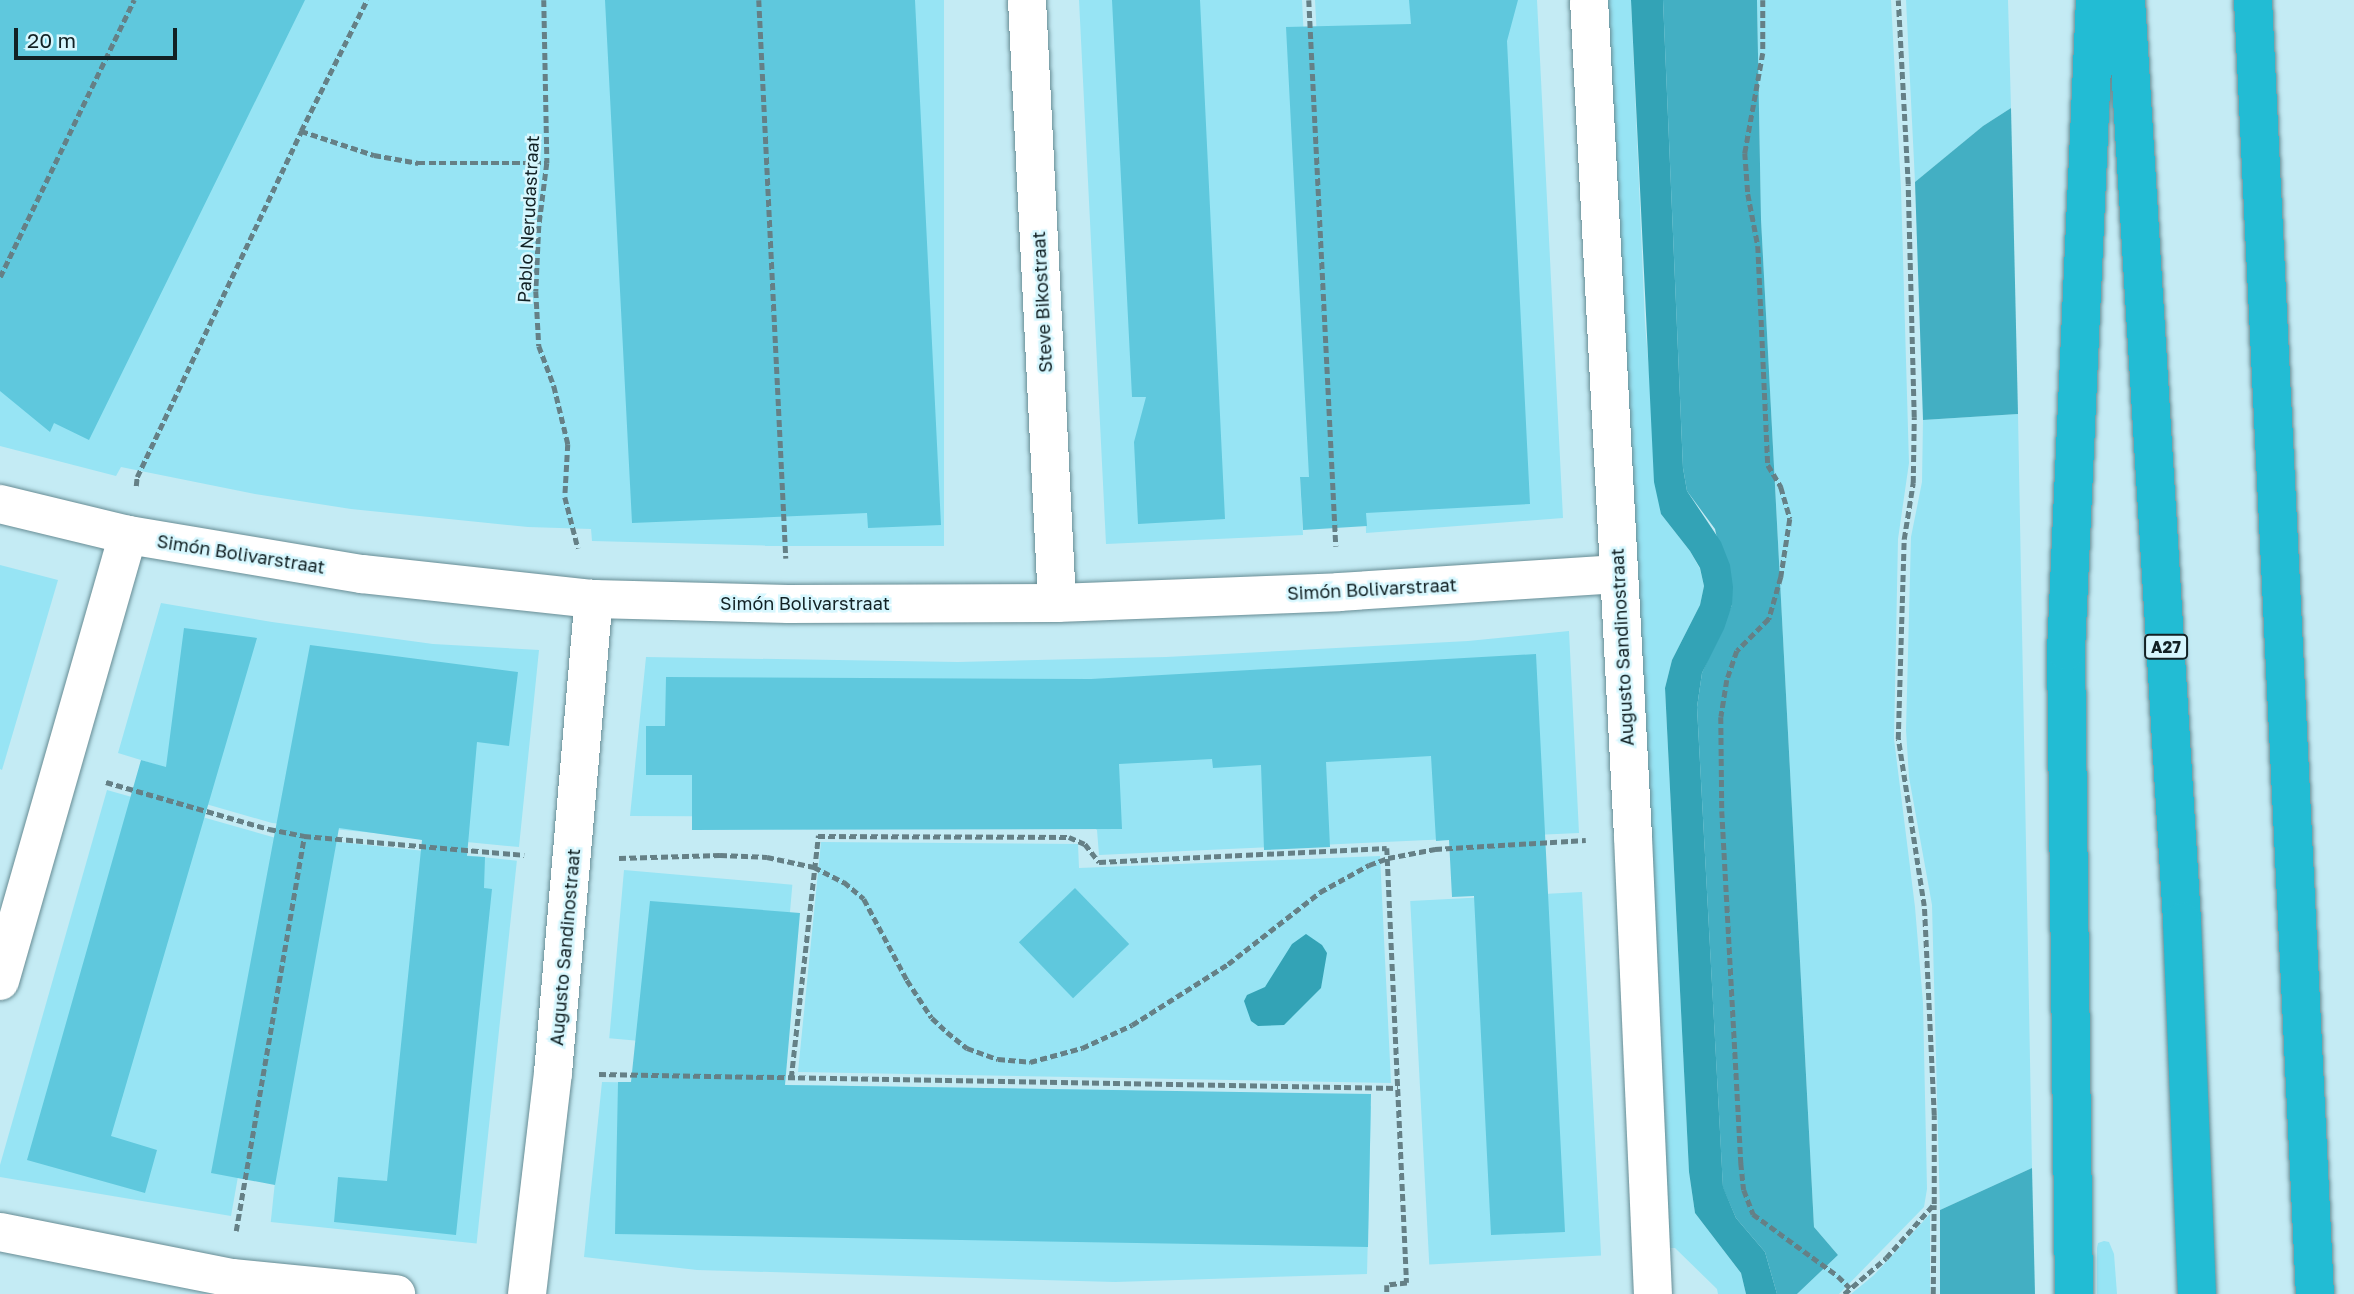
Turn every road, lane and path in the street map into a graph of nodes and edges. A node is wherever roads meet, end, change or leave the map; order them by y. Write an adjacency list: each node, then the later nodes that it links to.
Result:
1 (134, 0): 15 (path)
2 (367, 0): 13 (path)
3 (544, 0): 14 (path, Pablo Nerudastraat)
4 (759, 0): 22 (path)
5 (1027, 0): 21 (street, Steve Bikostraat)
6 (1309, 0): 19 (path)
7 (1589, 0): 18 (street, Augusto Sandinostraat)
8 (1763, 0): 36 (path)
9 (1898, 0): 33 (path)
10 (2095, 0): 43 (highway)
11 (2126, 0): 44 (highway, A27)
12 (2253, 0): 45 (highway)
13 (301, 131): 14 (path); 17 (path)
14 (547, 163): 20 (path, Pablo Nerudastraat)
15 (0, 277)
16 (0, 504): 17 (street, Simón Bolivarstraat)
17 (128, 536): 20 (street, Simón Bolivarstraat); 23 (street)
18 (1618, 574): 19 (street, Simón Bolivarstraat); 25 (street, Augusto Sandinostraat)
19 (1339, 592): 21 (street, Simón Bolivarstraat)
20 (594, 599): 22 (street, Simón Bolivarstraat); 27 (street, Augusto Sandinostraat)
21 (1058, 603): 22 (street, Simón Bolivarstraat)
22 (788, 604)
23 (54, 791): 24 (path); 29 (street)
24 (304, 836): 27 (path); 35 (path)
25 (1633, 837): 26 (path); 40 (street, Augusto Sandinostraat)
26 (1388, 858): 28 (path); 28 (path); 32 (path)
27 (573, 860): 28 (path); 30 (street, Augusto Sandinostraat)
28 (814, 867): 31 (path)
29 (0, 981)
30 (553, 1073): 31 (path); 38 (street, Augusto Sandinostraat)
31 (791, 1078): 32 (path)
32 (1398, 1088): 39 (path)
33 (1934, 1204): 36 (path); 42 (path)
34 (0, 1232): 35 (street)
35 (231, 1286): 37 (street)
36 (1850, 1288): 41 (path)
37 (396, 1294)
38 (527, 1294)
39 (1387, 1294)
40 (1653, 1294)
41 (1844, 1294)
42 (1933, 1294)
43 (2074, 1294)
44 (2197, 1294)
45 (2315, 1294)

